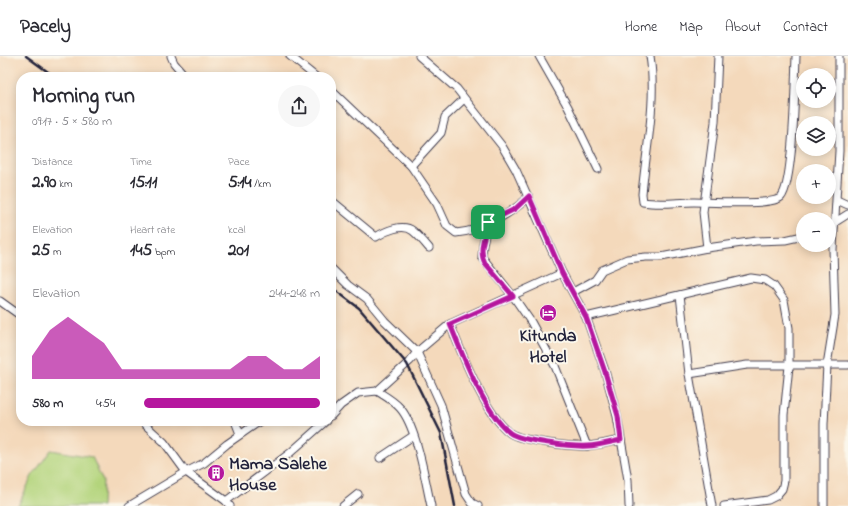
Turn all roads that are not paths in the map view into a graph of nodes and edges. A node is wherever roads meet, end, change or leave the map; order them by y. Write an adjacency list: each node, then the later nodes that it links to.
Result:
1 (171, 56): 9 (street)
2 (290, 56): 10 (street)
3 (419, 56): 12 (street)
4 (539, 56): 14 (street)
5 (650, 56): 17 (street)
6 (718, 56): 17 (street)
7 (796, 56): 17 (street)
8 (839, 56): 16 (street)
9 (182, 72)
10 (310, 72)
11 (336, 95): 13 (street)
12 (464, 98): 13 (street); 15 (street)
13 (411, 166): 22 (street)
14 (598, 169)
15 (529, 196): 22 (street); 28 (street)
16 (837, 200): 19 (street); 21 (street)
17 (705, 202): 25 (street)
18 (336, 204): 24 (street)
19 (848, 205)
20 (848, 214): 21 (street)
21 (836, 221)
22 (488, 222): 31 (street)
23 (796, 238): 25 (street)
24 (429, 248)
25 (707, 248): 29 (street)
26 (833, 252): 37 (street)
27 (336, 273): 36 (street)
28 (562, 273): 29 (street); 31 (street)
29 (573, 292): 34 (street)
30 (680, 295): 34 (street); 39 (street); 40 (street)
31 (513, 296): 35 (street); 50 (street)
32 (0, 301): 33 (street)
33 (16, 312)
34 (586, 317): 49 (street)
35 (450, 324): 36 (street); 50 (street)
36 (417, 352): 41 (street); 59 (street)
37 (827, 365): 38 (street); 39 (street); 63 (street)
38 (848, 365)
39 (789, 366): 40 (street); 62 (street)
40 (689, 374): 61 (street)
41 (377, 391): 42 (street); 48 (street)
42 (336, 411)
43 (146, 426): 52 (street)
44 (237, 426): 47 (street)
45 (252, 426): 47 (street)
46 (320, 426): 55 (street)
47 (240, 434): 52 (street)
48 (413, 436): 51 (street); 58 (street)
49 (621, 440): 50 (street); 60 (street)
50 (588, 446)
51 (380, 458)
52 (186, 472): 54 (street); 55 (street)
53 (358, 494): 57 (street)
54 (141, 503): 56 (street)
55 (228, 504)
56 (129, 506)
57 (343, 506)
58 (431, 506)
59 (478, 506)
60 (629, 506)
61 (712, 506)
62 (724, 506)
63 (824, 506)

